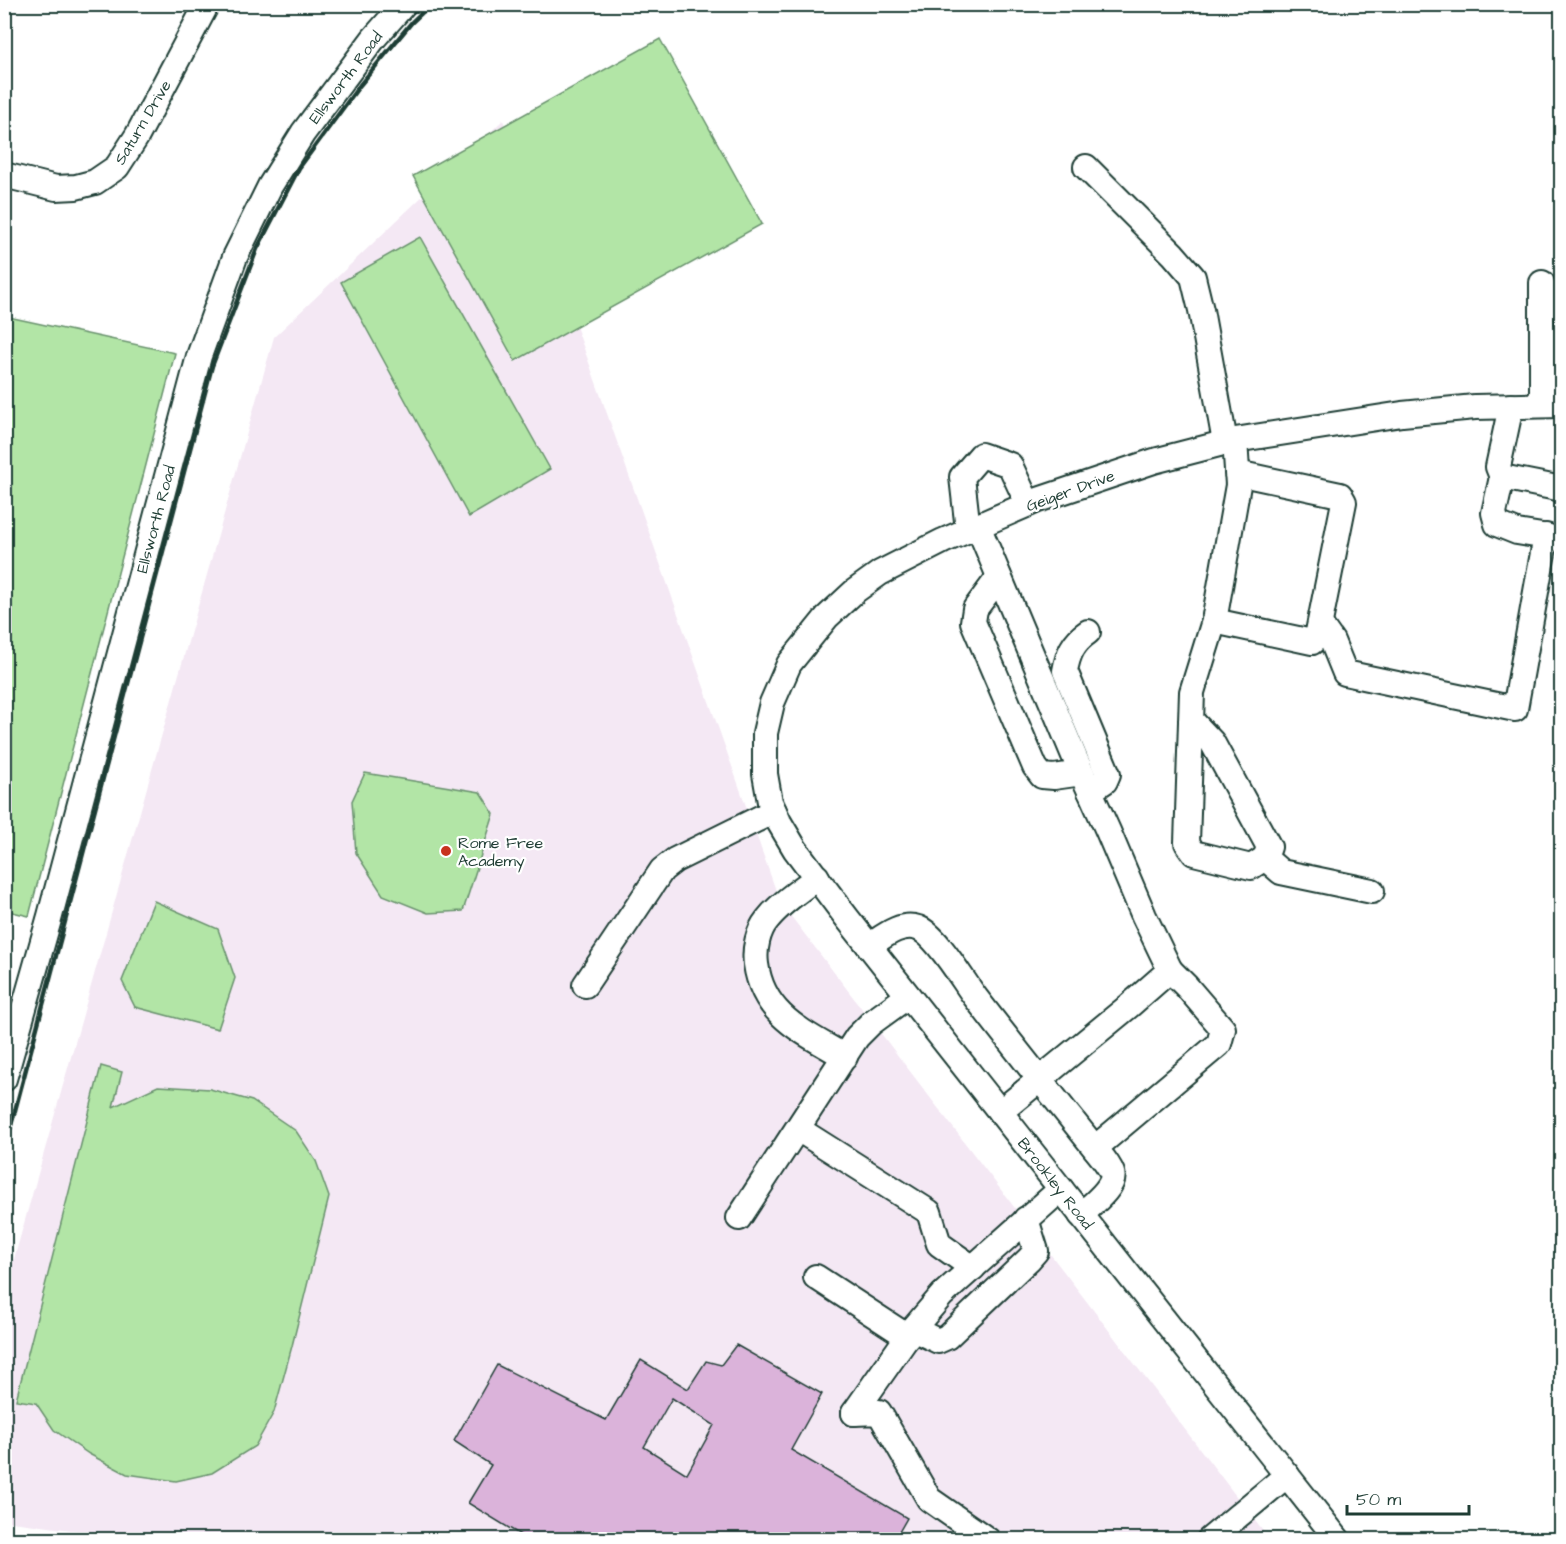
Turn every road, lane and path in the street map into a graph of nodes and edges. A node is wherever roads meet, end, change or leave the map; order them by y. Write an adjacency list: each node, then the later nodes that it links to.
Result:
1 (207, 4): 4 (street, Saturn Drive)
2 (404, 4): 30 (street, Ellsworth Road)
3 (1086, 168): 8 (street)
4 (4, 175)
5 (1542, 283): 6 (street)
6 (1552, 405): 7 (street, Geiger Drive)
7 (1511, 406): 8 (street, Geiger Drive); 10 (street)
8 (1230, 441): 9 (street); 12 (street, Geiger Drive)
9 (1237, 473): 16 (street); 17 (street)
10 (1502, 477): 11 (street); 14 (street)
11 (1562, 489)
12 (1028, 504): 13 (street, Geiger Drive); 13 (street)
13 (973, 528): 15 (street); 21 (street, Geiger Drive)
14 (1554, 538): 17 (street)
15 (999, 577): 20 (street); 20 (street)
16 (1214, 621): 17 (street); 19 (street)
17 (1320, 624)
18 (1088, 632): 20 (street)
19 (1191, 720): 22 (street); 22 (street)
20 (1086, 782): 26 (street)
21 (777, 817): 23 (street, Brookley Road); 27 (street)
22 (1265, 858): 24 (street)
23 (817, 877): 25 (street, Brookley Road); 29 (street)
24 (1372, 891)
25 (869, 946): 28 (street, Brookley Road); 31 (street)
26 (1170, 970): 31 (street); 34 (street)
27 (585, 986)
28 (908, 996): 29 (street); 32 (street, Brookley Road)
29 (845, 1057): 33 (street)
30 (4, 1079)
31 (1040, 1079): 32 (street); 34 (street)
32 (999, 1112): 35 (street, Brookley Road)
33 (798, 1129): 37 (street); 39 (street)
34 (1095, 1148): 36 (street)
35 (1061, 1189): 36 (street, Brookley Road); 38 (street)
36 (1081, 1215): 42 (street, Brookley Road)
37 (739, 1218)
38 (1026, 1219): 39 (street); 41 (street)
39 (973, 1268): 41 (street)
40 (816, 1277): 41 (street)
41 (910, 1333): 43 (street)
42 (1287, 1475): 44 (street); 45 (street, Brookley Road)
43 (983, 1538)
44 (1209, 1539)
45 (1338, 1539)

